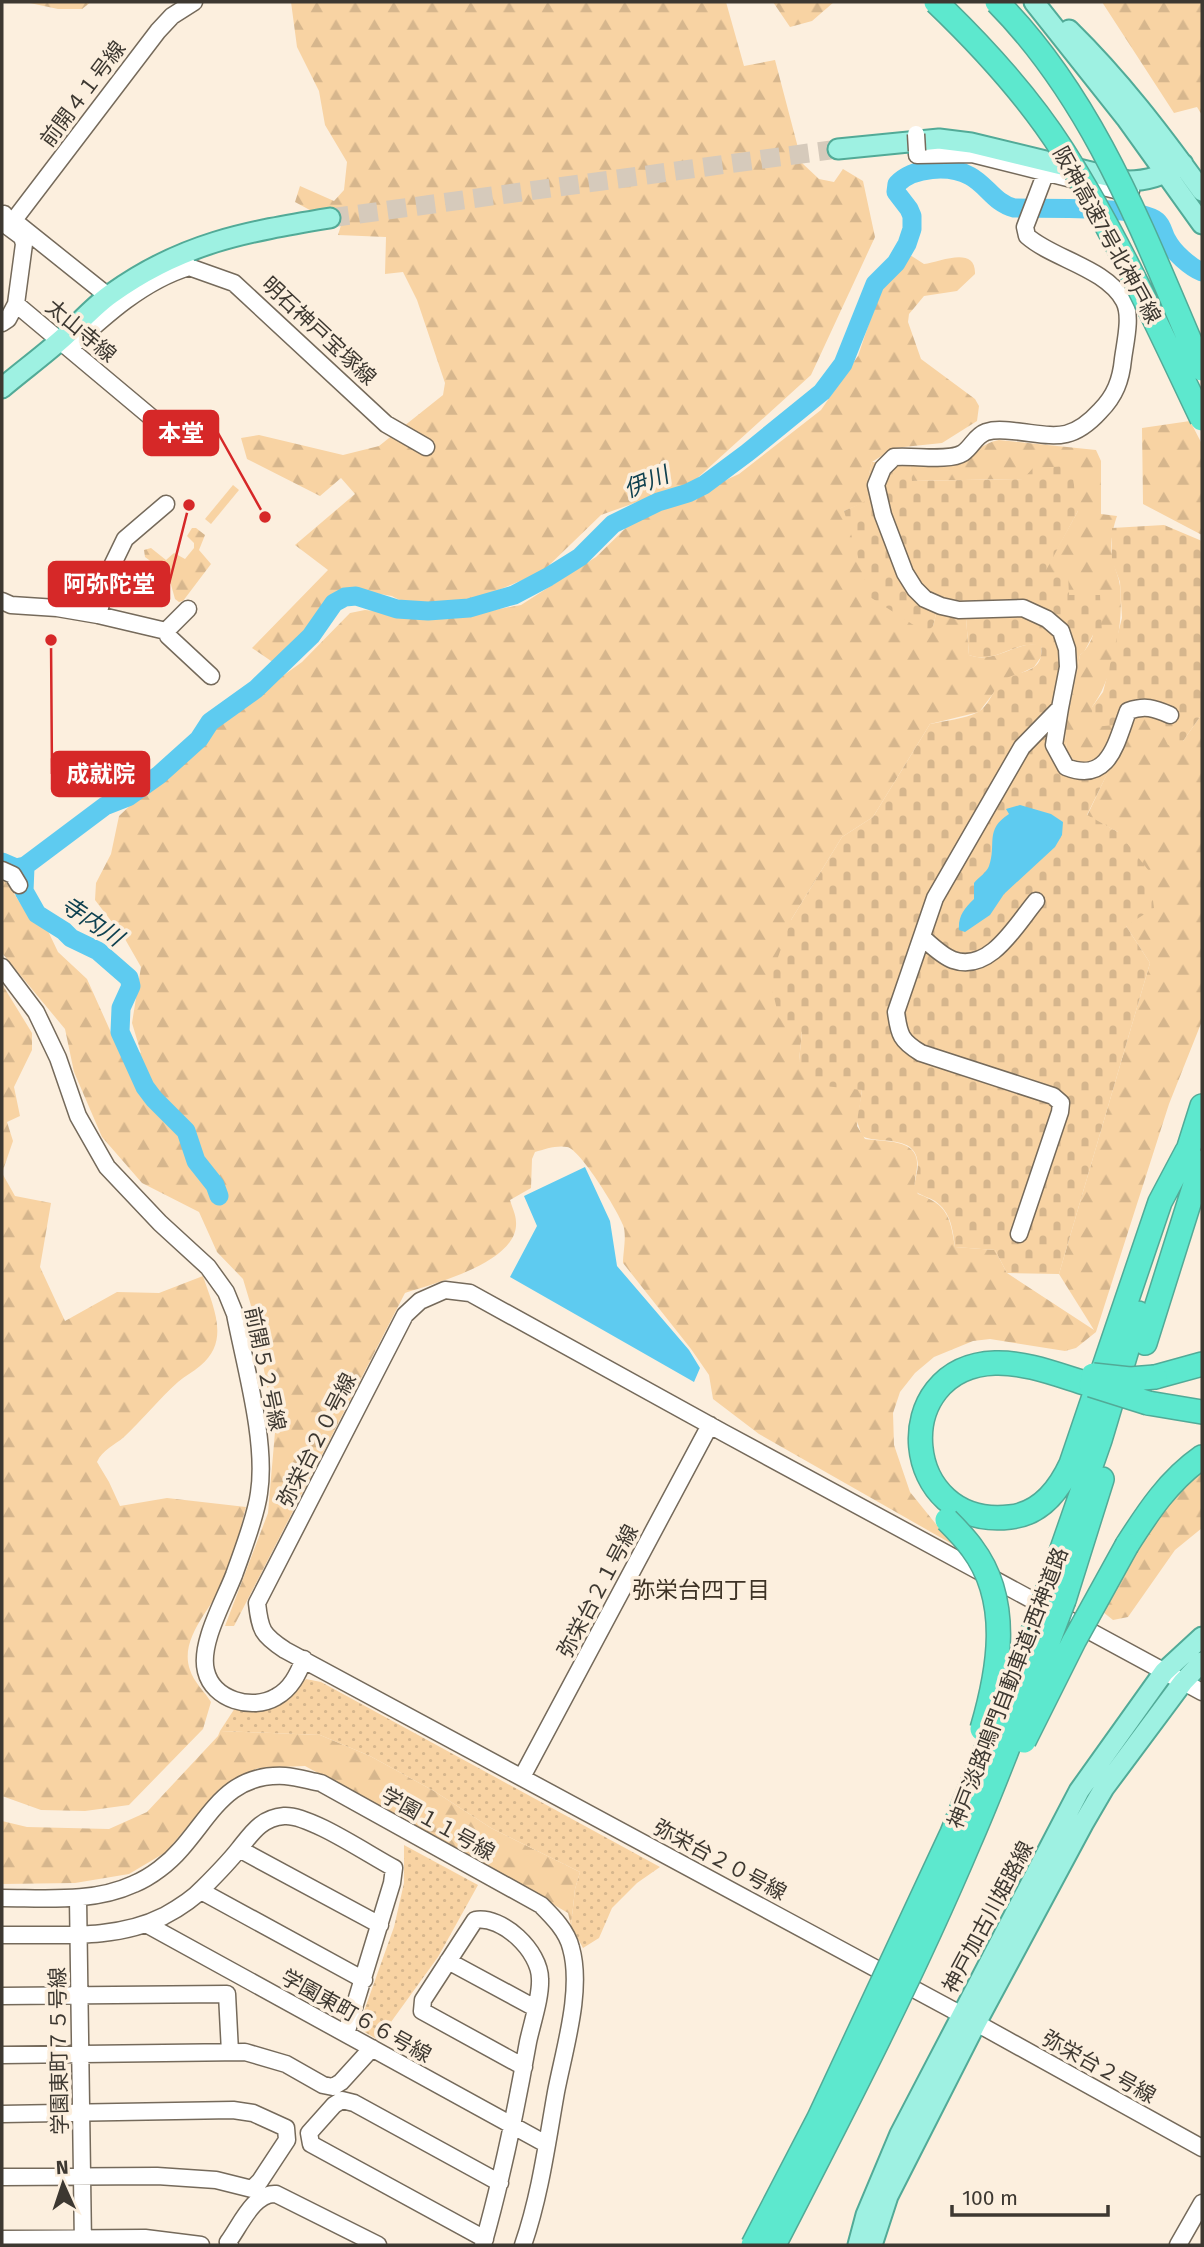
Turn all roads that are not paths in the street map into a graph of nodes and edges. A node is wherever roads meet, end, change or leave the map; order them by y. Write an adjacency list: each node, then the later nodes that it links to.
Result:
1 (194, 2): 11 (street, 前開４１号線)
2 (936, 2): 21 (highway, 阪神高速7号北神戸線, bridge)
3 (997, 2): 19 (highway, 阪神高速7号北神戸線, bridge)
4 (1034, 2): 7 (main road)
5 (1040, 2): 7 (main road)
6 (838, 149): 9 (main road)
7 (1175, 169): 9 (main road); 10 (main road); 13 (main road)
8 (1046, 172): 9 (street); 9 (street); 30 (street)
9 (1141, 181)
10 (1202, 191)
11 (7, 215): 15 (street); 16 (street, 太山寺線)
12 (330, 218): 14 (main road)
13 (1202, 224)
14 (184, 261): 15 (main road); 18 (street); 23 (street, 明石神戸宝塚線)
15 (108, 296): 18 (main road)
16 (16, 304): 17 (street); 18 (street, 太山寺線)
17 (2, 323)
18 (66, 344): 20 (main road); 22 (street, 太山寺線)
19 (1202, 369)
20 (2, 388)
21 (1202, 419)
22 (164, 428)
23 (426, 447)
24 (166, 504): 27 (street)
25 (2, 601): 27 (street)
26 (188, 609): 28 (street)
27 (98, 615): 28 (street)
28 (166, 631): 29 (street)
29 (211, 676)
30 (1060, 708): 31 (street); 35 (street)
31 (1170, 715)
32 (2, 870): 33 (street)
33 (19, 885)
34 (1036, 901): 35 (street)
35 (922, 937): 39 (street)
36 (2, 967): 49 (street, 前開５２号線)
37 (1202, 1106): 38 (highway, 神戸淡路鳴門自動車道;西神道路)
38 (1195, 1157): 41 (highway); 47 (highway, 神戸淡路鳴門自動車道;西神道路)
39 (1018, 1234)
40 (1202, 1364): 42 (highway)
41 (1090, 1380): 42 (highway, bridge); 55 (highway, bridge)
42 (1151, 1391): 43 (highway); 44 (highway)
43 (1202, 1398)
44 (1202, 1412)
45 (710, 1425): 49 (street, 弥栄台２０号線); 51 (street, 弥栄台２０号線); 54 (street, 弥栄台２１号線)
46 (1202, 1457): 56 (highway, bridge)
47 (1056, 1594): 55 (highway, 神戸淡路鳴門自動車道;西神道路, bridge); 56 (highway, 神戸淡路鳴門自動車道;西神道路, bridge)
48 (1202, 1637): 51 (main road, 神戸加古川姫路線)
49 (304, 1659): 54 (street, 弥栄台２０号線)
50 (1202, 1662): 52 (main road, 神戸加古川姫路線)
51 (1164, 1672): 52 (street, 弥栄台２０号線); 70 (main road, 神戸加古川姫路線)
52 (1182, 1682): 53 (street, 弥栄台２０号線); 70 (main road, 神戸加古川姫路線)
53 (1202, 1692)
54 (522, 1777): 70 (street, 弥栄台２０号線)
55 (967, 1801): 93 (highway, 神戸淡路鳴門自動車道;西神道路, bridge)
56 (970, 1841): 94 (highway, 神戸淡路鳴門自動車道;西神道路, bridge)
57 (239, 1849): 58 (street); 62 (street); 62 (street)
58 (201, 1891): 61 (street); 66 (street)
59 (2, 1898): 60 (street, 学園１１号線)
60 (78, 1898): 63 (street, 学園東町７５号線); 80 (street, 学園１１号線)
61 (145, 1924): 63 (street); 71 (street, 学園東町６６号線)
62 (380, 1925): 66 (street)
63 (79, 1934): 64 (street); 68 (street, 学園東町７５号線)
64 (2, 1935)
65 (448, 1961): 69 (street); 69 (street); 76 (street)
66 (363, 1980): 71 (street)
67 (2, 1996): 68 (street)
68 (80, 1996): 73 (street); 74 (street, 学園東町７５号線)
69 (534, 2008): 76 (street)
70 (969, 2019): 81 (street, 弥栄台２号線); 95 (main road, 神戸加古川姫路線); 96 (main road, 神戸加古川姫路線)
71 (346, 2034): 72 (street, 学園東町６６号線)
72 (372, 2048): 73 (street); 79 (street, 学園東町６６号線)
73 (230, 2052): 74 (street)
74 (80, 2054): 75 (street); 77 (street, 学園東町７５号線)
75 (2, 2055)
76 (524, 2067): 79 (street)
77 (81, 2112): 78 (street); 82 (street, 学園東町７５号線); 82 (street)
78 (2, 2114)
79 (513, 2126): 80 (street, 学園東町６６号線); 84 (street)
80 (546, 2144): 92 (street, 学園１１号線)
81 (1202, 2148)
82 (82, 2176): 83 (street); 87 (street, 学園東町７５号線)
83 (2, 2177)
84 (500, 2183): 88 (street); 88 (street)
85 (1202, 2203): 97 (street)
86 (2, 2239): 87 (street)
87 (83, 2242): 89 (street)
88 (484, 2242)
89 (201, 2245)
90 (230, 2245): 91 (street)
91 (378, 2245)
92 (523, 2245)
93 (753, 2245)
94 (774, 2245)
95 (858, 2245)
96 (872, 2245)
97 (1178, 2245)

